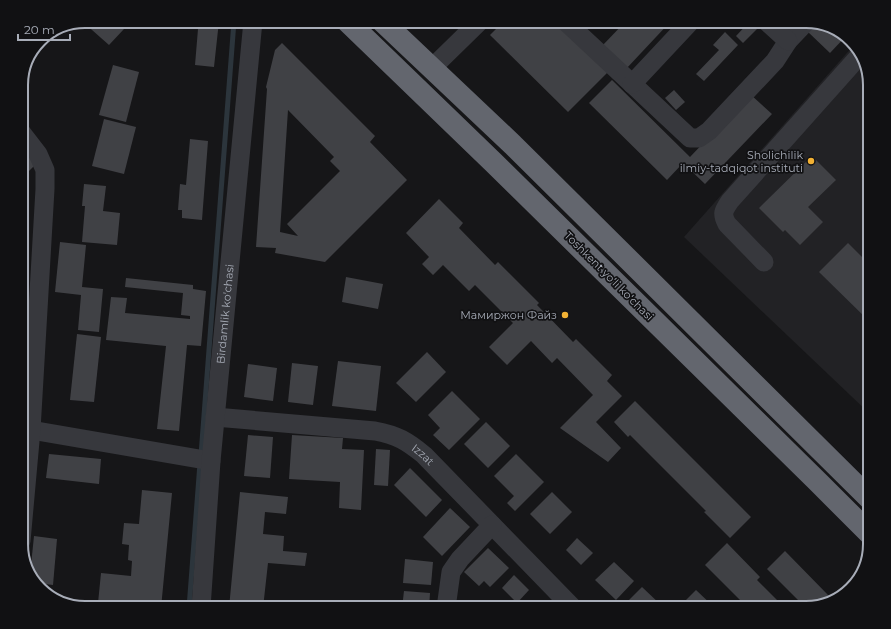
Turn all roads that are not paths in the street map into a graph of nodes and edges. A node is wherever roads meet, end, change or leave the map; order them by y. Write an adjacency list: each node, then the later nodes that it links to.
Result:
1 (253, 28): 15 (street, Birdamlik ko'chasi)
2 (353, 28): 21 (highway, Toshkent yo‘li ko‘chasi)
3 (389, 28): 11 (highway)
4 (473, 28): 11 (street)
5 (572, 28): 12 (street)
6 (684, 28): 12 (street)
7 (774, 28): 9 (street)
8 (800, 28): 9 (street)
9 (788, 41): 12 (street)
10 (856, 59): 14 (street)
11 (432, 68): 19 (highway)
12 (632, 84)
13 (28, 141): 16 (street)
14 (764, 262)
15 (215, 417): 17 (street, Birdamlik ko'chasi); 20 (street, Izzat)
16 (31, 430): 17 (street); 18 (street)
17 (211, 460): 22 (street, Birdamlik ko'chasi)
18 (28, 463)
19 (863, 491)
20 (492, 525): 23 (street); 24 (street, Izzat)
21 (863, 527)
22 (201, 601)
23 (447, 601)
24 (566, 601)

